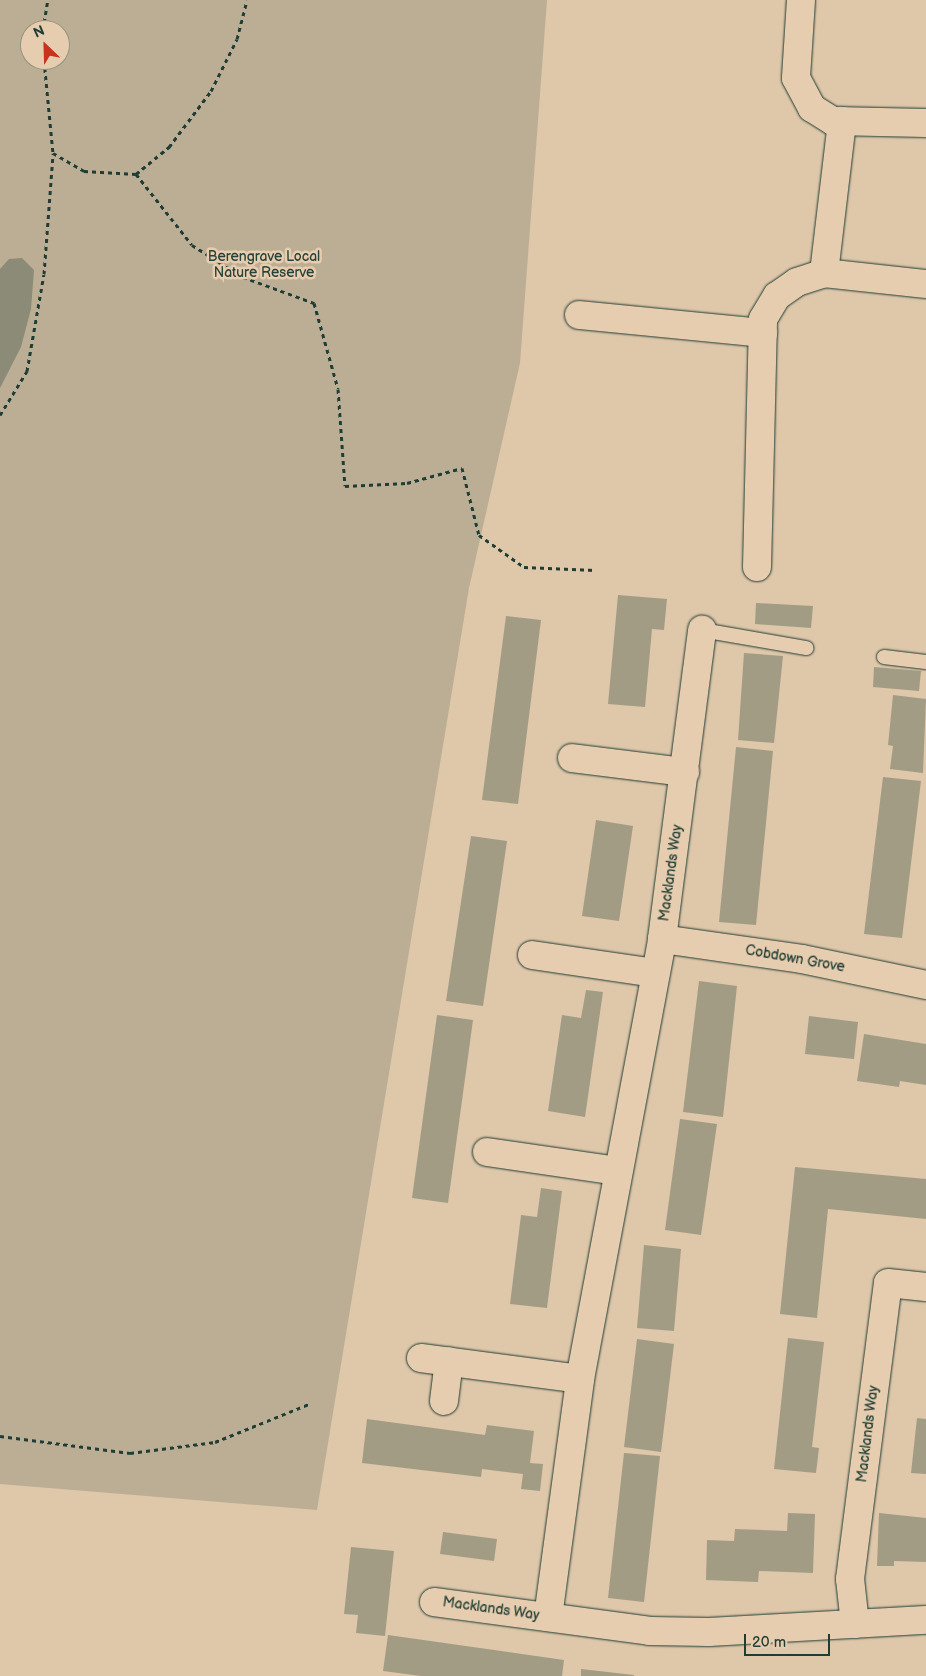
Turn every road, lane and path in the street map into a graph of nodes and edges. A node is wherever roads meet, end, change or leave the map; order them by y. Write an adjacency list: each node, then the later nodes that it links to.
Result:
1 (48, 0): 4 (path)
2 (247, 0): 9 (path)
3 (801, 0): 6 (street)
4 (45, 20)
5 (45, 70): 8 (path)
6 (842, 121): 7 (street); 10 (street)
7 (926, 124)
8 (53, 153): 9 (path); 14 (path)
9 (136, 174): 16 (path)
10 (824, 273): 11 (street); 13 (street)
11 (926, 284)
12 (580, 315): 13 (street)
13 (763, 333): 15 (street)
14 (0, 415)
15 (758, 567)
16 (595, 570)
17 (702, 630): 18 (lane); 22 (street, Macklands Way)
18 (806, 648)
19 (884, 657): 20 (lane)
20 (926, 662)
21 (572, 758): 22 (street)
22 (685, 772): 23 (street, Macklands Way)
23 (662, 939): 25 (street, Macklands Way); 26 (street, Cobdown Grove)
24 (532, 955): 25 (street)
25 (656, 973): 28 (street, Macklands Way)
26 (926, 985)
27 (487, 1152): 28 (street)
28 (617, 1171): 32 (street, Macklands Way)
29 (926, 1288): 39 (street, Macklands Way)
30 (421, 1358): 31 (street)
31 (449, 1362): 32 (street); 33 (street)
32 (580, 1379): 37 (street, Macklands Way)
33 (444, 1401)
34 (309, 1404): 35 (path)
35 (0, 1436)
36 (434, 1602): 37 (street, Macklands Way)
37 (548, 1617): 39 (street, Macklands Way)
38 (926, 1620): 39 (street, Macklands Way)
39 (854, 1624)

